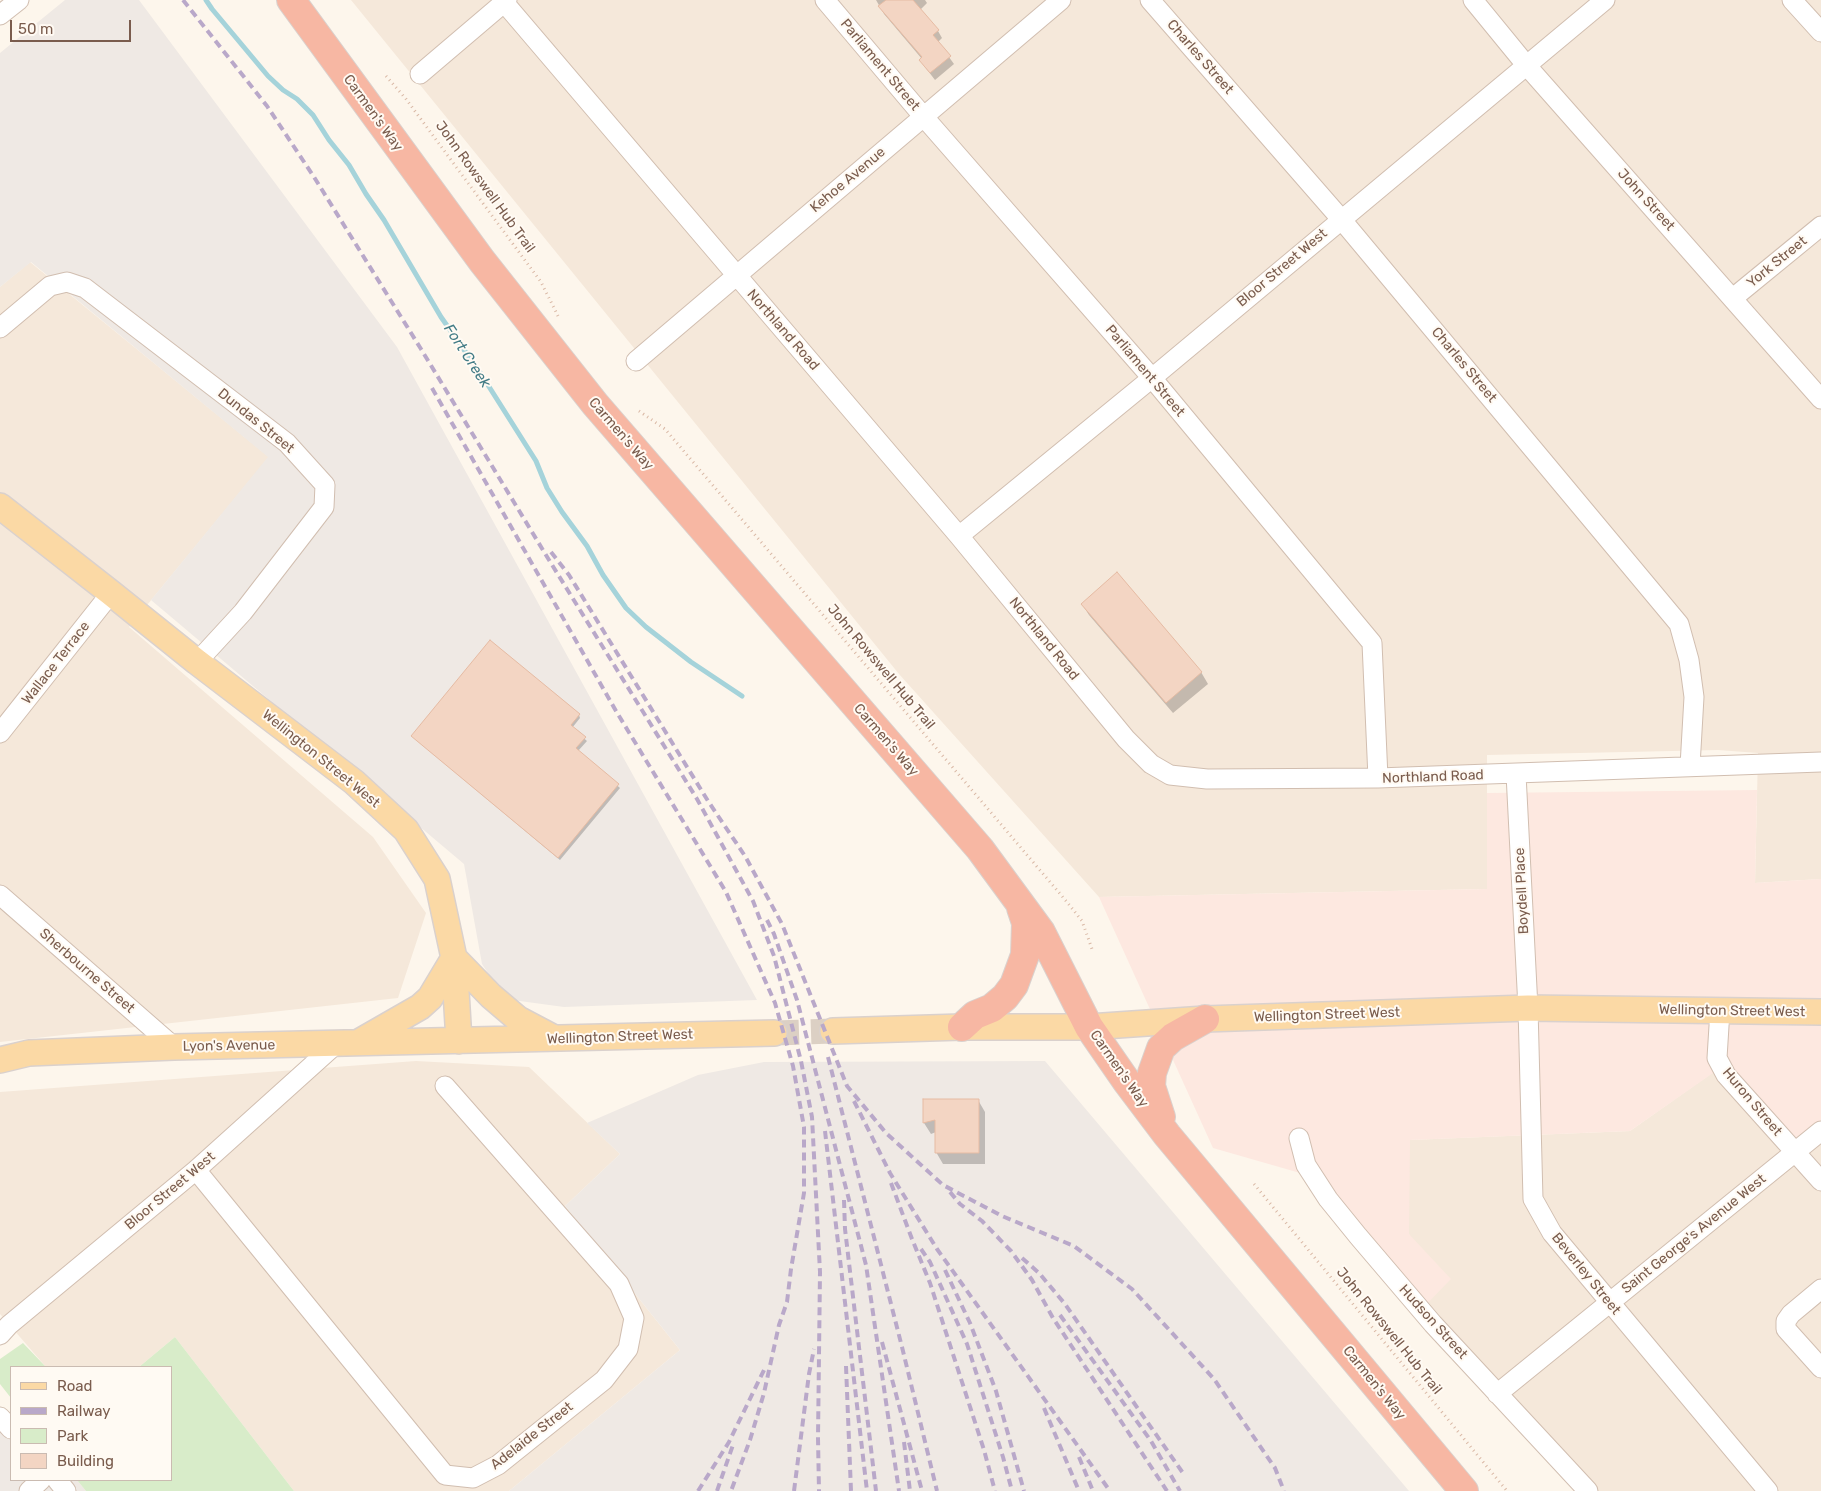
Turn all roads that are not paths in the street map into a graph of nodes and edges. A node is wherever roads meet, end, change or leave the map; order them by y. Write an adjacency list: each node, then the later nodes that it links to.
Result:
1 (19, 0): 10 (street)
2 (291, 0): 33 (highway, Carmen's Way)
3 (825, 0): 14 (street, Parliament Street)
4 (1061, 0): 14 (street, Kehoe Avenue)
5 (1150, 0): 15 (street, Charles Street)
6 (1472, 0): 12 (street, John Street)
7 (1604, 0): 12 (street, Bloor Street West)
8 (1792, 0): 11 (street)
9 (504, 1): 13 (street); 17 (street, Northland Road)
10 (0, 16)
11 (1821, 32)
12 (1527, 66): 15 (street, Bloor Street West); 18 (street, John Street)
13 (420, 74)
14 (923, 116): 17 (street, Kehoe Avenue); 21 (street, Parliament Street)
15 (1341, 219): 21 (street, Bloor Street West); 29 (street, Charles Street)
16 (1821, 226): 18 (street, York Street)
17 (736, 275): 20 (street, Kehoe Avenue); 24 (street, Northland Road)
18 (1733, 298): 22 (street, John Street)
19 (0, 328): 26 (street, Dundas Street)
20 (636, 361)
21 (1152, 378): 24 (street, Bloor Street West); 31 (street, Parliament Street)
22 (1821, 399)
23 (0, 506): 25 (main road, Wellington Street West)
24 (959, 536): 31 (street, Northland Road)
25 (112, 592): 26 (main road, Wellington Street West); 27 (street, Wallace Terrace)
26 (197, 662): 34 (main road, Wellington Street West)
27 (0, 733)
28 (1821, 762): 29 (street, Northland Road)
29 (1690, 766): 30 (street, Northland Road)
30 (1516, 774): 31 (street, Northland Road); 35 (street, Boydell Place)
31 (1378, 778)
32 (0, 895): 46 (street, Sherbourne Street)
33 (1020, 904): 39 (highway); 40 (highway, Carmen's Way)
34 (454, 958): 43 (main road); 44 (main road, Wellington Street West); 45 (main road)
35 (1528, 1008): 36 (main road, Wellington Street West); 38 (main road, Wellington Street West); 56 (street, Beverley Street)
36 (1720, 1010): 37 (main road, Wellington Street West); 52 (street, Huron Street)
37 (1821, 1012)
38 (1205, 1020): 40 (main road, Wellington Street West); 50 (highway)
39 (962, 1027): 40 (main road, Wellington Street West); 41 (main road, Wellington Street West)
40 (1089, 1027): 50 (highway, Carmen's Way)
41 (833, 1031)
42 (774, 1033): 43 (main road, Wellington Street West)
43 (557, 1039): 44 (main road, Wellington Street West)
44 (459, 1042): 45 (main road, Lyon's Avenue)
45 (347, 1044): 46 (main road, Lyon's Avenue); 53 (street, Bloor Street West)
46 (174, 1047): 47 (main road, Lyon's Avenue)
47 (0, 1060)
48 (445, 1086): 53 (street, Adelaide Street)
49 (1821, 1131): 52 (street, Saint George's Avenue West)
50 (1167, 1134): 66 (highway, Carmen's Way)
51 (1299, 1138): 59 (street, Hudson Street)
52 (1795, 1153): 54 (street, Huron Street); 56 (street, Saint George's Avenue West)
53 (196, 1170): 57 (street, Bloor Street West)
54 (1821, 1181)
55 (1821, 1289): 58 (street)
56 (1609, 1304): 59 (street, Saint George's Avenue West); 68 (street, Beverley Street)
57 (0, 1335)
58 (1821, 1368)
59 (1497, 1394): 67 (street, Hudson Street)
60 (0, 1417): 61 (street)
61 (10, 1428)
62 (41, 1481): 64 (street)
63 (58, 1481): 65 (street)
64 (29, 1491)
65 (66, 1491)
66 (1464, 1491)
67 (1588, 1491)
68 (1768, 1491)

